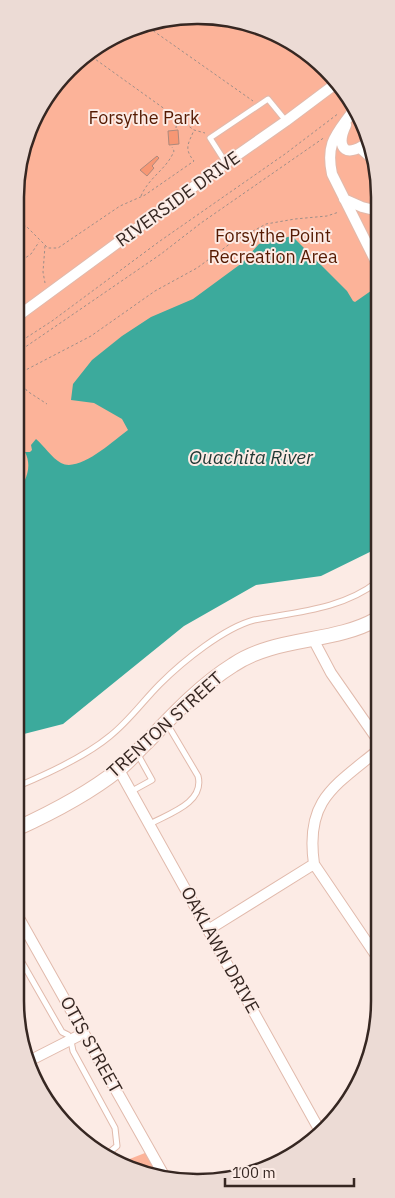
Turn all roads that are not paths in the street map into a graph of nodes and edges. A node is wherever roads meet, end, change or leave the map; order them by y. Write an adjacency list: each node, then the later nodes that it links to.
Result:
1 (331, 87): 4 (street, RIVERSIDE DRIVE)
2 (349, 113): 9 (street)
3 (349, 114): 6 (street)
4 (286, 121): 8 (street, RIVERSIDE DRIVE); 8 (lane)
5 (363, 145): 6 (street)
6 (360, 148): 7 (street)
7 (365, 152)
8 (226, 163): 12 (street, RIVERSIDE DRIVE)
9 (347, 204): 10 (street); 11 (street)
10 (371, 209)
11 (371, 252)
12 (24, 312)
13 (371, 587): 21 (lane)
14 (371, 622): 15 (street, TRENTON STREET)
15 (314, 639): 16 (street, TRENTON STREET); 17 (street)
16 (166, 722): 18 (street, TRENTON STREET); 23 (lane)
17 (371, 730)
18 (137, 752): 20 (street, TRENTON STREET); 22 (lane)
19 (371, 756): 25 (street)
20 (119, 770): 22 (street, OAKLAWN DRIVE); 24 (street, TRENTON STREET)
21 (24, 783)
22 (132, 791): 23 (street, OAKLAWN DRIVE)
23 (150, 824): 27 (street, OAKLAWN DRIVE)
24 (24, 825)
25 (314, 864): 27 (street); 28 (street)
26 (24, 927): 30 (street, OTIS STREET)
27 (208, 930): 33 (street, OAKLAWN DRIVE)
28 (371, 947)
29 (24, 966): 31 (lane)
30 (83, 1031): 31 (street); 35 (street, OTIS STREET)
31 (69, 1038): 32 (street); 34 (lane)
32 (34, 1057)
33 (317, 1126)
34 (111, 1151)
35 (161, 1170)

